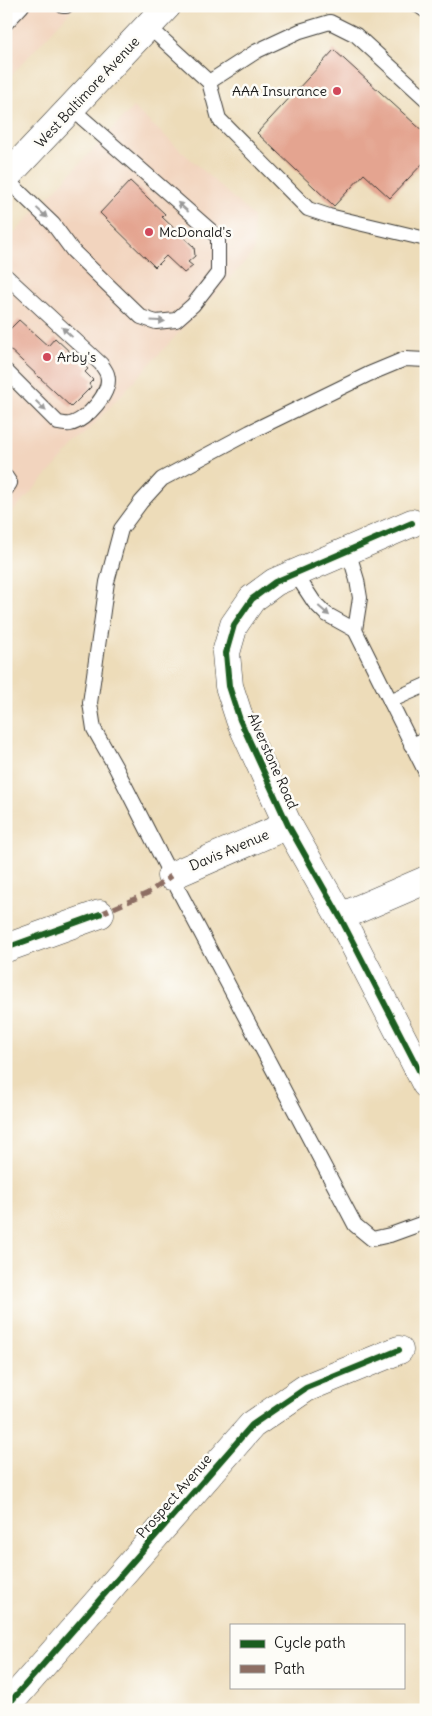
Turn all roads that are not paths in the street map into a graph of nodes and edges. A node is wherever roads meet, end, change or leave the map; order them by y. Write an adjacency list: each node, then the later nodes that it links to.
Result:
1 (22, 6): 5 (lane)
2 (167, 6): 6 (street, West Baltimore Avenue)
3 (419, 6): 4 (lane)
4 (426, 11)
5 (6, 23)
6 (148, 26): 7 (lane); 9 (street, West Baltimore Avenue)
7 (209, 82): 8 (lane); 11 (lane)
8 (426, 99)
9 (72, 109): 10 (street, West Baltimore Avenue); 10 (lane, one-way to 9)
10 (9, 171)
11 (426, 239)
12 (6, 276): 14 (lane, one-way to 12)
13 (426, 360): 27 (lane)
14 (6, 371)
15 (6, 477): 16 (lane)
16 (6, 490)
17 (412, 523): 18 (street, Alverstone Road)
18 (348, 550): 19 (street, Alverstone Road); 20 (lane)
19 (295, 573): 20 (lane, one-way to 20); 26 (street, Alverstone Road)
20 (355, 630): 22 (lane)
21 (426, 685): 22 (lane)
22 (390, 701): 24 (lane)
23 (426, 739): 24 (lane)
24 (411, 745): 25 (lane)
25 (426, 773)
26 (288, 825): 27 (street, Davis Avenue); 30 (street, Alverstone Road)
27 (171, 876): 33 (lane)
28 (426, 880): 30 (street)
29 (100, 914): 31 (street)
30 (340, 917): 32 (street, Alverstone Road)
31 (6, 948)
32 (426, 1084)
33 (426, 1222)
34 (399, 1350): 35 (street, Prospect Avenue)
35 (6, 1707)

